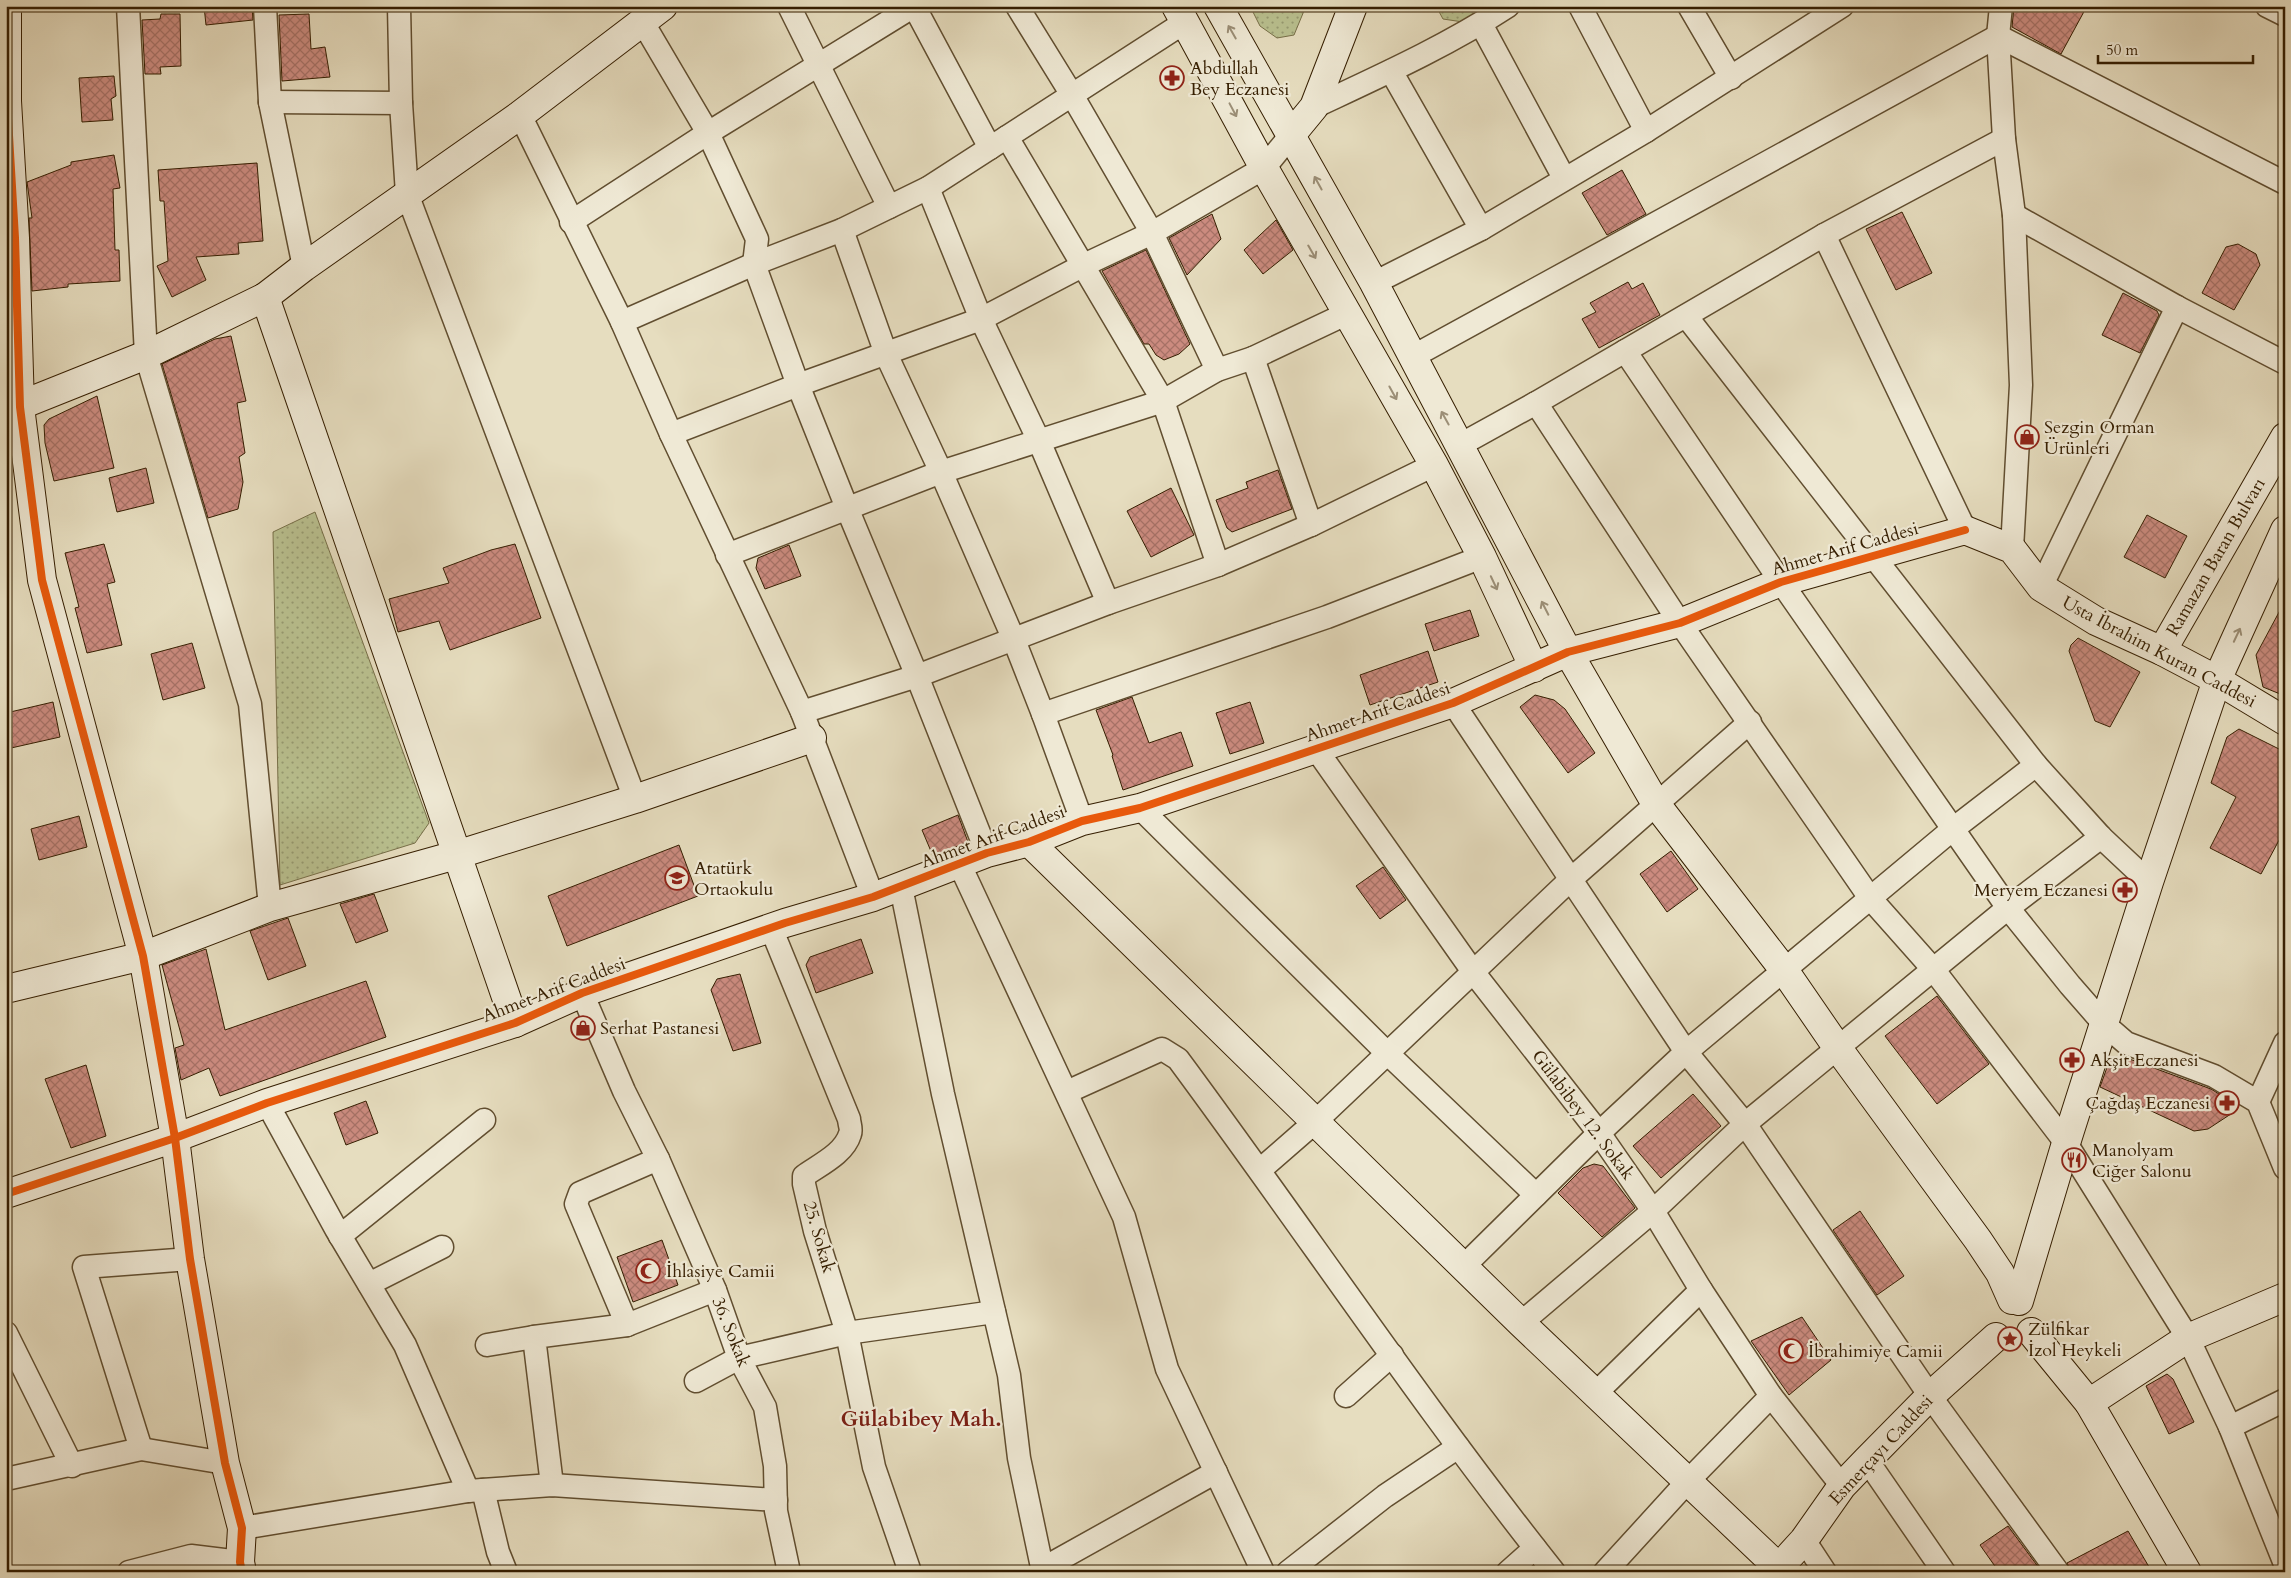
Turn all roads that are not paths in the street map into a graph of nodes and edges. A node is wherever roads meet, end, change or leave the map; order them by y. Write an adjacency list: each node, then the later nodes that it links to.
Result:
1 (7, 6): 25 (street)
2 (128, 6): 60 (street)
3 (265, 6): 26 (street)
4 (399, 6): 27 (street)
5 (789, 6): 21 (street)
6 (914, 6): 21 (street); 34 (street)
7 (1017, 6): 24 (street)
8 (1218, 6): 32 (street, one-way to 8)
9 (1353, 6): 28 (street)
10 (1508, 6): 19 (street)
11 (1580, 6): 30 (street)
12 (1689, 6): 23 (street)
13 (1842, 6): 23 (street)
14 (2001, 6): 20 (street)
15 (2267, 6): 18 (street)
16 (652, 14): 29 (street); 31 (street)
17 (1180, 14): 24 (street); 35 (street, one-way to 35)
18 (2285, 15)
19 (1481, 24): 22 (street); 36 (street)
20 (1998, 36): 33 (street); 37 (street); 61 (street)
21 (819, 64): 31 (street); 40 (street)
22 (1391, 71): 28 (street); 43 (street)
23 (1731, 78): 30 (street)
24 (1072, 94): 34 (street); 45 (street)
25 (7, 102): 47 (street)
26 (270, 102): 27 (street); 50 (street)
27 (400, 104): 39 (street)
28 (1314, 107): 32 (street)
29 (520, 115): 39 (street); 42 (street)
30 (1646, 131): 36 (street)
31 (708, 133): 42 (street); 48 (street)
32 (1291, 135): 35 (street); 51 (street, one-way to 32)
33 (2004, 139): 41 (street); 46 (street)
34 (998, 143): 38 (street); 49 (street)
35 (1264, 168): 45 (street); 54 (street, one-way to 54)
36 (1564, 178): 43 (street)
37 (2285, 183)
38 (928, 188): 40 (street); 56 (street)
39 (407, 194): 50 (street); 102 (street)
40 (889, 207): 44 (street)
41 (2014, 215): 53 (street); 79 (street)
42 (571, 222): 57 (street)
43 (1481, 229): 51 (street)
44 (842, 230): 48 (street); 59 (street)
45 (1152, 233): 49 (street); 64 (street)
46 (1824, 235): 55 (street); 77 (street)
47 (11, 240): 68 (street)
48 (754, 264): 57 (street); 65 (street)
49 (1084, 265): 56 (street); 66 (street)
50 (304, 267): 52 (street)
51 (1374, 283): 61 (street)
52 (265, 297): 60 (street); 110 (street)
53 (2177, 307): 63 (street); 85 (street)
54 (1348, 314): 62 (street); 73 (street, one-way to 73)
55 (1686, 316): 58 (street); 81 (street)
56 (981, 319): 59 (street); 71 (street)
57 (622, 322): 69 (street)
58 (1625, 351): 67 (street); 84 (street)
59 (886, 354): 65 (street); 74 (street)
60 (146, 355): 68 (street); 117 (street)
61 (1412, 357): 72 (street, one-way to 61)
62 (1253, 358): 64 (street); 76 (street)
63 (2285, 363)
64 (1217, 370): 66 (street)
65 (798, 384): 69 (street); 75 (street)
66 (1163, 401): 71 (street); 83 (street)
67 (1536, 403): 72 (street); 87 (street)
68 (13, 409): 120 (street)
69 (671, 434): 80 (street)
70 (2285, 437): 89 (street, Ramazan Baran Bulvarı)
71 (1039, 441): 74 (street); 86 (street)
72 (1460, 445): 90 (street, one-way to 72)
73 (1434, 465): 76 (street); 82 (street)
74 (941, 472): 75 (street); 88 (street)
75 (847, 508): 80 (street); 92 (street)
76 (1311, 525): 83 (street)
77 (1965, 530): 79 (street); 81 (street, Ahmet Arif Caddesi)
78 (2285, 530): 93 (street, one-way to 78)
79 (2012, 549): 85 (street, Usta İbrahim Kuran Caddesi)
80 (727, 555): 95 (street)
81 (1872, 556): 84 (street, Ahmet Arif Caddesi); 101 (street)
82 (1482, 557): 91 (street, one-way to 91); 96 (street)
83 (1218, 565): 86 (street)
84 (1781, 582): 87 (street, Ahmet Arif Caddesi); 106 (street)
85 (2041, 587): 89 (street, Usta İbrahim Kuran Caddesi)
86 (1108, 603): 88 (street)
87 (1680, 623): 90 (street, Ahmet Arif Caddesi); 98 (street)
88 (1014, 640): 92 (street); 96 (street)
89 (2162, 651): 93 (street, Usta İbrahim Kuran Caddesi)
90 (1568, 652): 91 (street, Ahmet Arif Caddesi); 103 (street)
91 (1534, 668): 94 (street, Ahmet Arif Caddesi)
92 (918, 676): 95 (street); 109 (street)
93 (2217, 680): 97 (street, Usta İbrahim Kuran Caddesi); 113 (street)
94 (1453, 703): 100 (street, Ahmet Arif Caddesi); 112 (street)
95 (802, 712): 99 (street)
96 (1044, 714): 105 (street)
97 (2285, 721)
98 (1750, 722): 103 (street); 116 (street)
99 (812, 738): 102 (street); 115 (street)
100 (1316, 749): 104 (street, Ahmet Arif Caddesi); 123 (street, Gülabibey 12. Sokak)
101 (2036, 765): 106 (street); 107 (street)
102 (635, 799): 110 (street)
103 (1656, 804): 112 (street); 122 (street)
104 (1140, 808): 105 (street, Ahmet Arif Caddesi); 131 (street)
105 (1082, 821): 108 (street, Ahmet Arif Caddesi)
106 (1953, 829): 116 (street); 118 (street)
107 (2101, 837): 113 (street); 118 (street)
108 (1029, 842): 109 (street, Ahmet Arif Caddesi); 136 (street)
109 (986, 853): 111 (street, Ahmet Arif Caddesi)
110 (456, 855): 117 (street); 126 (street)
111 (959, 863): 114 (street, Ahmet Arif Caddesi); 132 (street)
112 (1570, 880): 123 (street); 130 (street)
113 (2149, 882): 127 (street)
114 (901, 887): 115 (street, Ahmet Arif Caddesi); 156 (street)
115 (873, 897): 119 (street, Ahmet Arif Caddesi)
116 (1870, 898): 121 (street); 122 (street)
117 (270, 907): 120 (street)
118 (2008, 908): 121 (street); 127 (street)
119 (771, 928): 125 (street, Ahmet Arif Caddesi); 161 (street, 25. Sokak)
120 (143, 956): 124 (street); 139 (street)
121 (1933, 969): 129 (street); 140 (street)
122 (1784, 970): 129 (street); 130 (street)
123 (1474, 973): 131 (street); 138 (street, Gülabibey 12. Sokak)
124 (6, 990)
125 (582, 994): 126 (street, Ahmet Arif Caddesi); 141 (street, 36. Sokak)
126 (516, 1023): 134 (street, Ahmet Arif Caddesi)
127 (2104, 1024): 133 (street); 140 (street)
128 (2285, 1042): 133 (street)
129 (1837, 1047): 137 (street); 155 (street)
130 (1686, 1052): 137 (street); 138 (street)
131 (1387, 1053): 136 (street); 145 (street)
132 (1066, 1092): 143 (street); 181 (street)
133 (2258, 1102): 142 (street)
134 (267, 1103): 139 (street, Ahmet Arif Caddesi); 147 (street)
135 (484, 1120): 147 (street)
136 (1315, 1122): 143 (street); 150 (street)
137 (1745, 1124): 146 (street); 172 (street)
138 (1599, 1133): 145 (street); 146 (street, Gülabibey 12. Sokak)
139 (175, 1138): 144 (street, Ahmet Arif Caddesi); 149 (street)
140 (2066, 1143): 155 (street); 164 (street)
141 (658, 1159): 152 (street, 36. Sokak); 158 (street)
142 (2285, 1168)
143 (1260, 1170): 166 (street)
144 (6, 1194)
145 (1536, 1195): 150 (street)
146 (1653, 1211): 153 (street, Gülabibey 12. Sokak); 157 (street)
147 (340, 1236): 151 (street)
148 (442, 1247): 151 (street)
149 (190, 1259): 177 (street); 179 (street)
150 (1464, 1266): 157 (street)
151 (369, 1284): 186 (street)
152 (715, 1290): 158 (street); 167 (street, 36. Sokak)
153 (1701, 1290): 169 (street); 171 (street, Gülabibey 12. Sokak)
154 (2285, 1297): 164 (street)
155 (2016, 1301): 160 (street); 163 (street)
156 (994, 1312): 161 (street); 194 (street)
157 (1520, 1323): 169 (street)
158 (627, 1325): 162 (street)
159 (6, 1332): 180 (street)
160 (2031, 1332): 163 (street); 174 (street)
161 (847, 1333): 167 (street); 198 (street, 25. Sokak)
162 (534, 1337): 165 (street); 184 (street)
163 (1996, 1337): 172 (street, Esmerçayı Caddesi)
164 (2188, 1338): 174 (street); 175 (street)
165 (486, 1345)
166 (1392, 1355): 170 (street); 176 (street)
167 (739, 1358): 168 (street); 187 (street, 36. Sokak)
168 (696, 1380)
169 (1595, 1394): 183 (street)
170 (1346, 1396)
171 (1771, 1396): 183 (street); 185 (street, Gülabibey 12. Sokak)
172 (1930, 1396): 178 (street, Esmerçayı Caddesi); 206 (street)
173 (2285, 1400): 175 (street)
174 (2089, 1403): 207 (street)
175 (2230, 1427): 191 (street)
176 (1458, 1447): 190 (street); 200 (street)
177 (141, 1449): 179 (street); 180 (street)
178 (1867, 1460): 185 (street, Esmerçayı Caddesi); 205 (street)
179 (225, 1463): 188 (street)
180 (72, 1466): 182 (street)
181 (1216, 1472): 194 (street); 199 (street)
182 (6, 1480)
183 (1688, 1481): 193 (street); 203 (street)
184 (552, 1485): 186 (street); 187 (street)
185 (1842, 1486): 189 (street, Esmerçayı Caddesi)
186 (476, 1490): 188 (street); 196 (street)
187 (776, 1500): 197 (street, 36. Sokak)
188 (242, 1528): 192 (street)
189 (1804, 1540): 193 (street, Esmerçayı Caddesi); 204 (street)
190 (1535, 1548): 201 (street); 202 (street)
191 (2285, 1564)
192 (241, 1567): 195 (street)
193 (1777, 1569)
194 (1042, 1570)
195 (129, 1572)
196 (506, 1572)
197 (789, 1572)
198 (910, 1572)
199 (1264, 1572)
200 (1288, 1572)
201 (1508, 1572)
202 (1554, 1572)
203 (1606, 1572)
204 (1825, 1572)
205 (1944, 1572)
206 (2058, 1572)
207 (2188, 1572)

